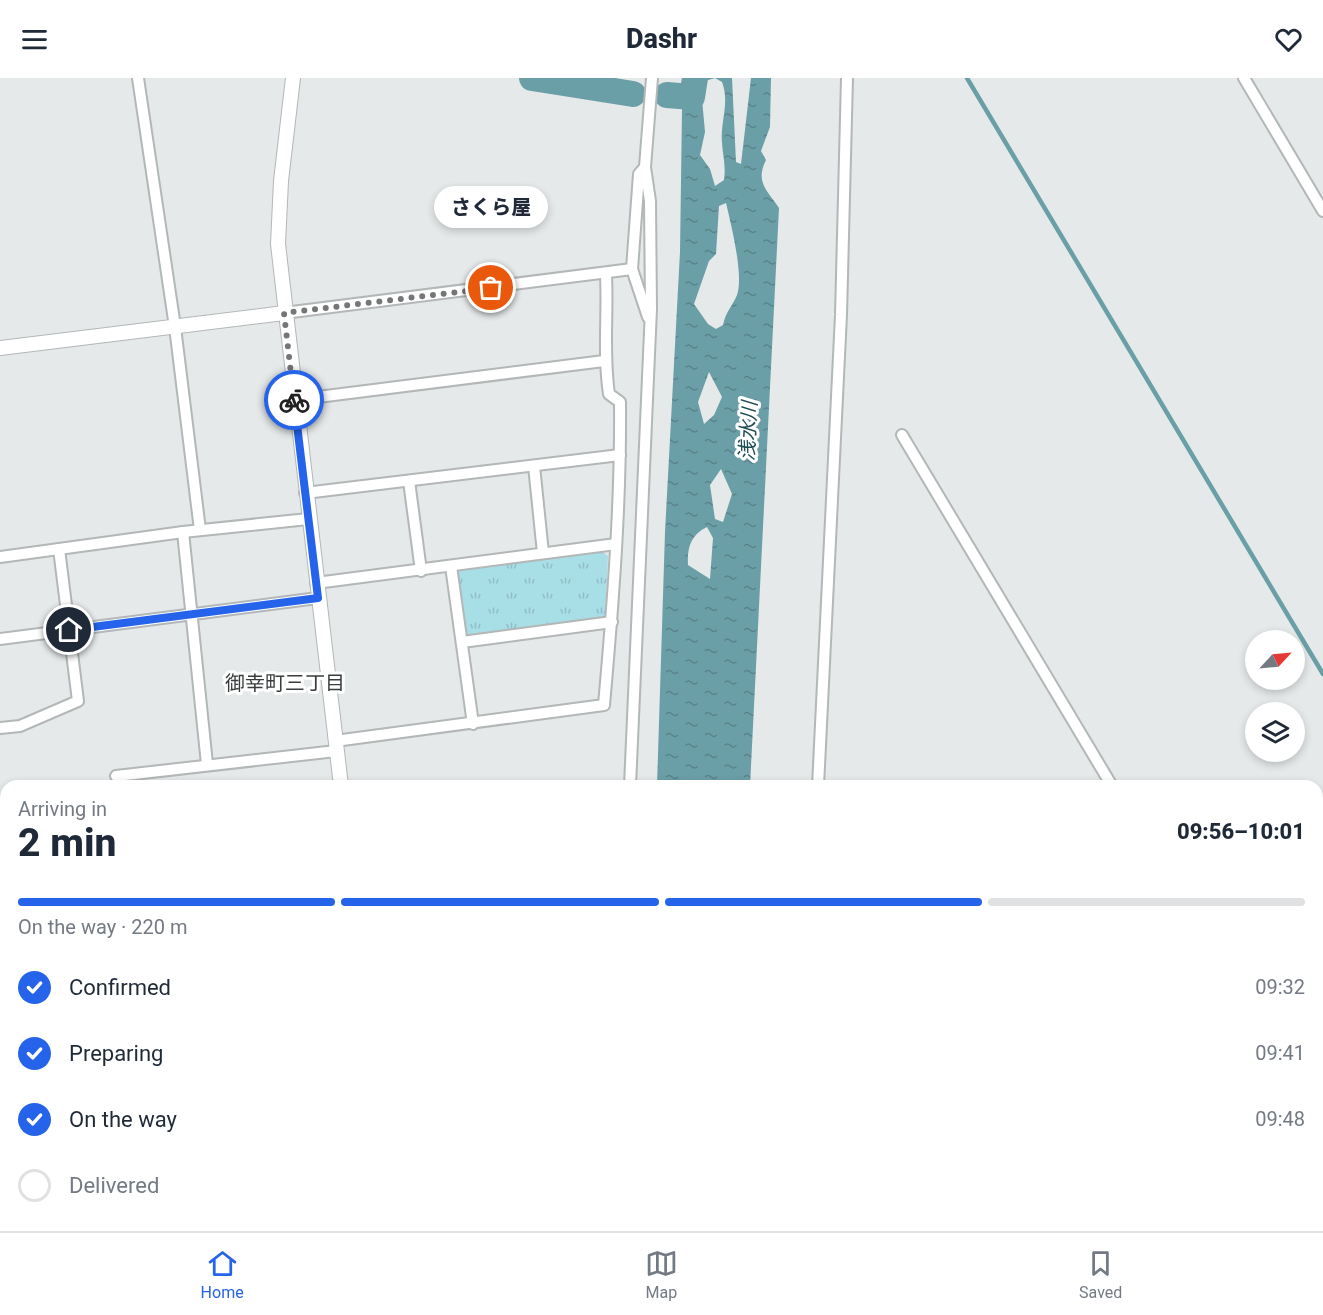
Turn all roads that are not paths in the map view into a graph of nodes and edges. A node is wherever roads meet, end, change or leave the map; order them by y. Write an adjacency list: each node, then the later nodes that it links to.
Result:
1 (138, 78): 12 (street)
2 (293, 78): 10 (street)
3 (652, 78): 6 (street)
4 (847, 78): 44 (street)
5 (1244, 78): 7 (street)
6 (645, 167): 8 (street); 11 (street)
7 (1323, 211)
8 (632, 269): 9 (street); 11 (street)
9 (606, 274): 10 (street); 14 (street)
10 (284, 313): 12 (street); 15 (street)
11 (650, 326): 43 (street)
12 (175, 327): 13 (street); 22 (street)
13 (0, 348)
14 (604, 361): 15 (street); 17 (street)
15 (294, 400): 20 (street)
16 (902, 435): 45 (street)
17 (620, 455): 18 (street); 24 (street)
18 (534, 466): 19 (street); 26 (street)
19 (409, 480): 20 (street); 29 (street)
20 (305, 493): 21 (street)
21 (308, 519): 22 (street); 30 (street)
22 (201, 530): 23 (street)
23 (183, 532): 25 (street); 32 (street)
24 (616, 544): 26 (street); 33 (street)
25 (58, 549): 27 (street); 34 (street)
26 (543, 554): 28 (street)
27 (0, 557)
28 (451, 566): 29 (street); 36 (street)
29 (421, 571): 30 (street)
30 (316, 583): 31 (street)
31 (318, 598): 32 (street); 39 (street)
32 (192, 616): 34 (street); 40 (street)
33 (612, 622): 36 (street); 37 (street)
34 (69, 630): 35 (street); 38 (street)
35 (0, 639)
36 (462, 642): 37 (street)
37 (473, 724): 39 (street)
38 (0, 728)
39 (336, 746): 40 (street); 42 (street)
40 (207, 764): 41 (street)
41 (116, 776)
42 (339, 780)
43 (630, 780)
44 (818, 780)
45 (1108, 780)

